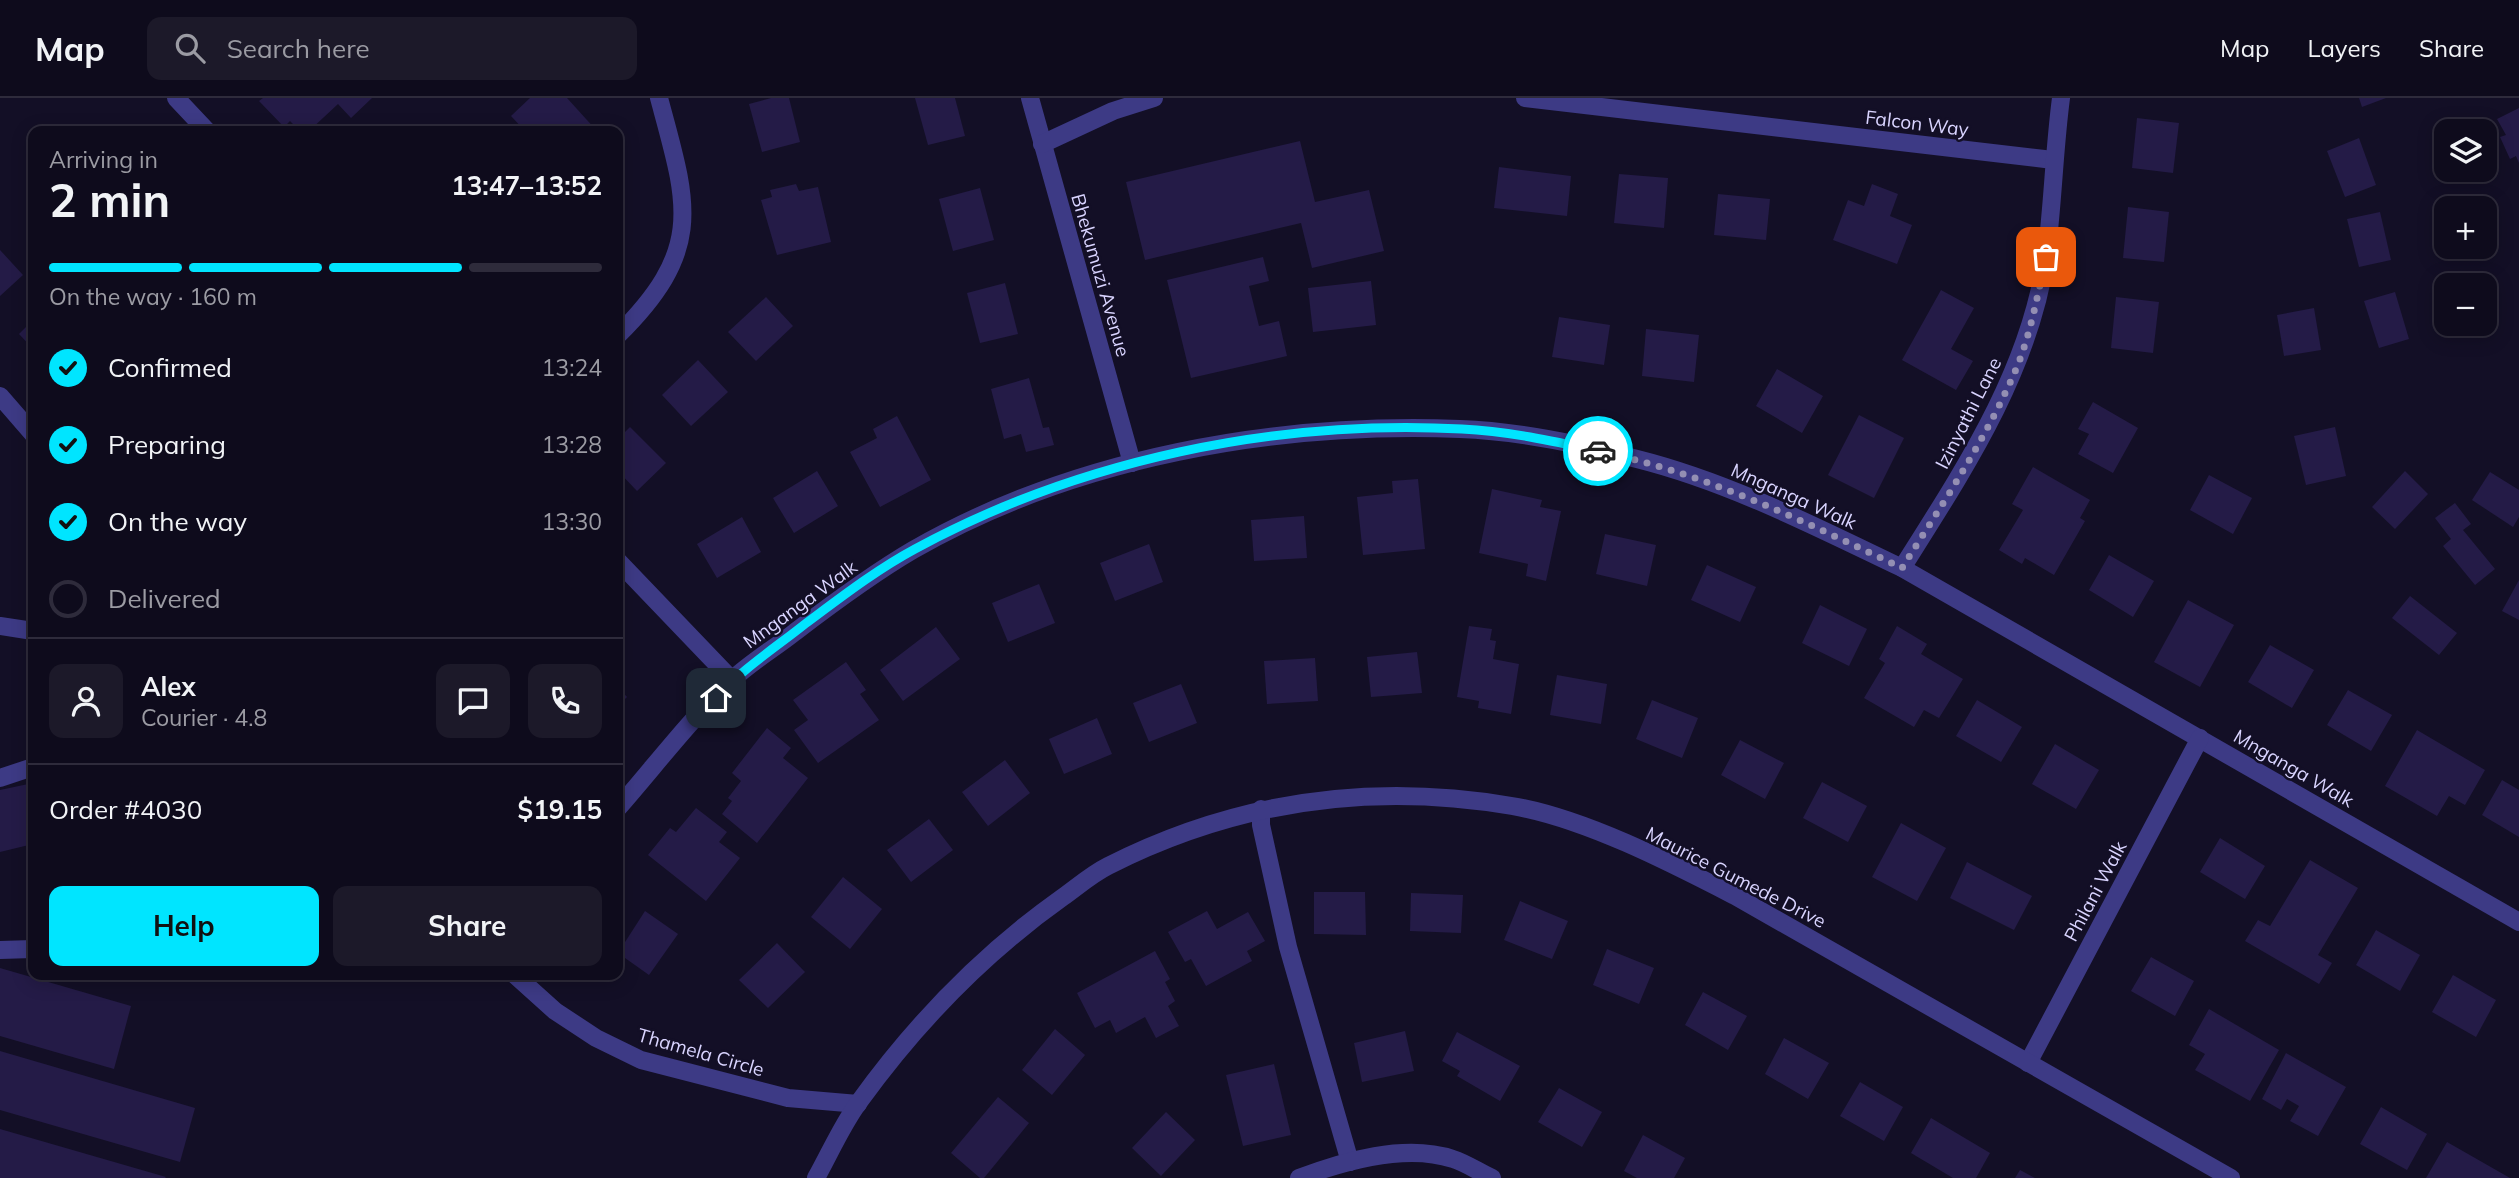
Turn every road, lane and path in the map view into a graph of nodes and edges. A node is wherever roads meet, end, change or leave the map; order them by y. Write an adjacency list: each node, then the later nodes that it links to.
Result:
1 (176, 98): 7 (street)
2 (659, 98): 10 (street)
3 (1030, 98): 8 (street, Bhekumuzi Avenue)
4 (1154, 98): 8 (street)
5 (1525, 98): 9 (street, Falcon Way)
6 (2061, 98): 9 (street, Izinyathi Lane)
7 (202, 126)
8 (1042, 144): 13 (street, Bhekumuzi Avenue)
9 (2053, 160): 15 (street, Izinyathi Lane)
10 (623, 329)
11 (0, 396): 12 (street)
12 (28, 428)
13 (1132, 463): 15 (street, Mnganga Walk); 18 (street, Mnganga Walk)
14 (623, 566): 18 (street)
15 (1902, 568): 19 (street, Mnganga Walk)
16 (0, 626): 17 (street)
17 (28, 630)
18 (732, 680): 22 (street, Mnganga Walk)
19 (2200, 738): 24 (street, Mnganga Walk); 28 (street, Philani Walk)
20 (28, 768): 21 (street)
21 (0, 778)
22 (623, 802)
23 (1261, 809): 28 (street, Maurice Gumede Drive); 29 (street, Maurice Gumede Drive); 30 (street)
24 (2519, 922)
25 (28, 948): 26 (street)
26 (0, 950)
27 (521, 980): 29 (street, Thamela Circle)
28 (2028, 1063): 34 (street, Maurice Gumede Drive)
29 (858, 1104): 31 (street, Maurice Gumede Drive)
30 (1350, 1162): 32 (street); 33 (street)
31 (816, 1178)
32 (1299, 1178)
33 (1492, 1178)
34 (2231, 1178)

